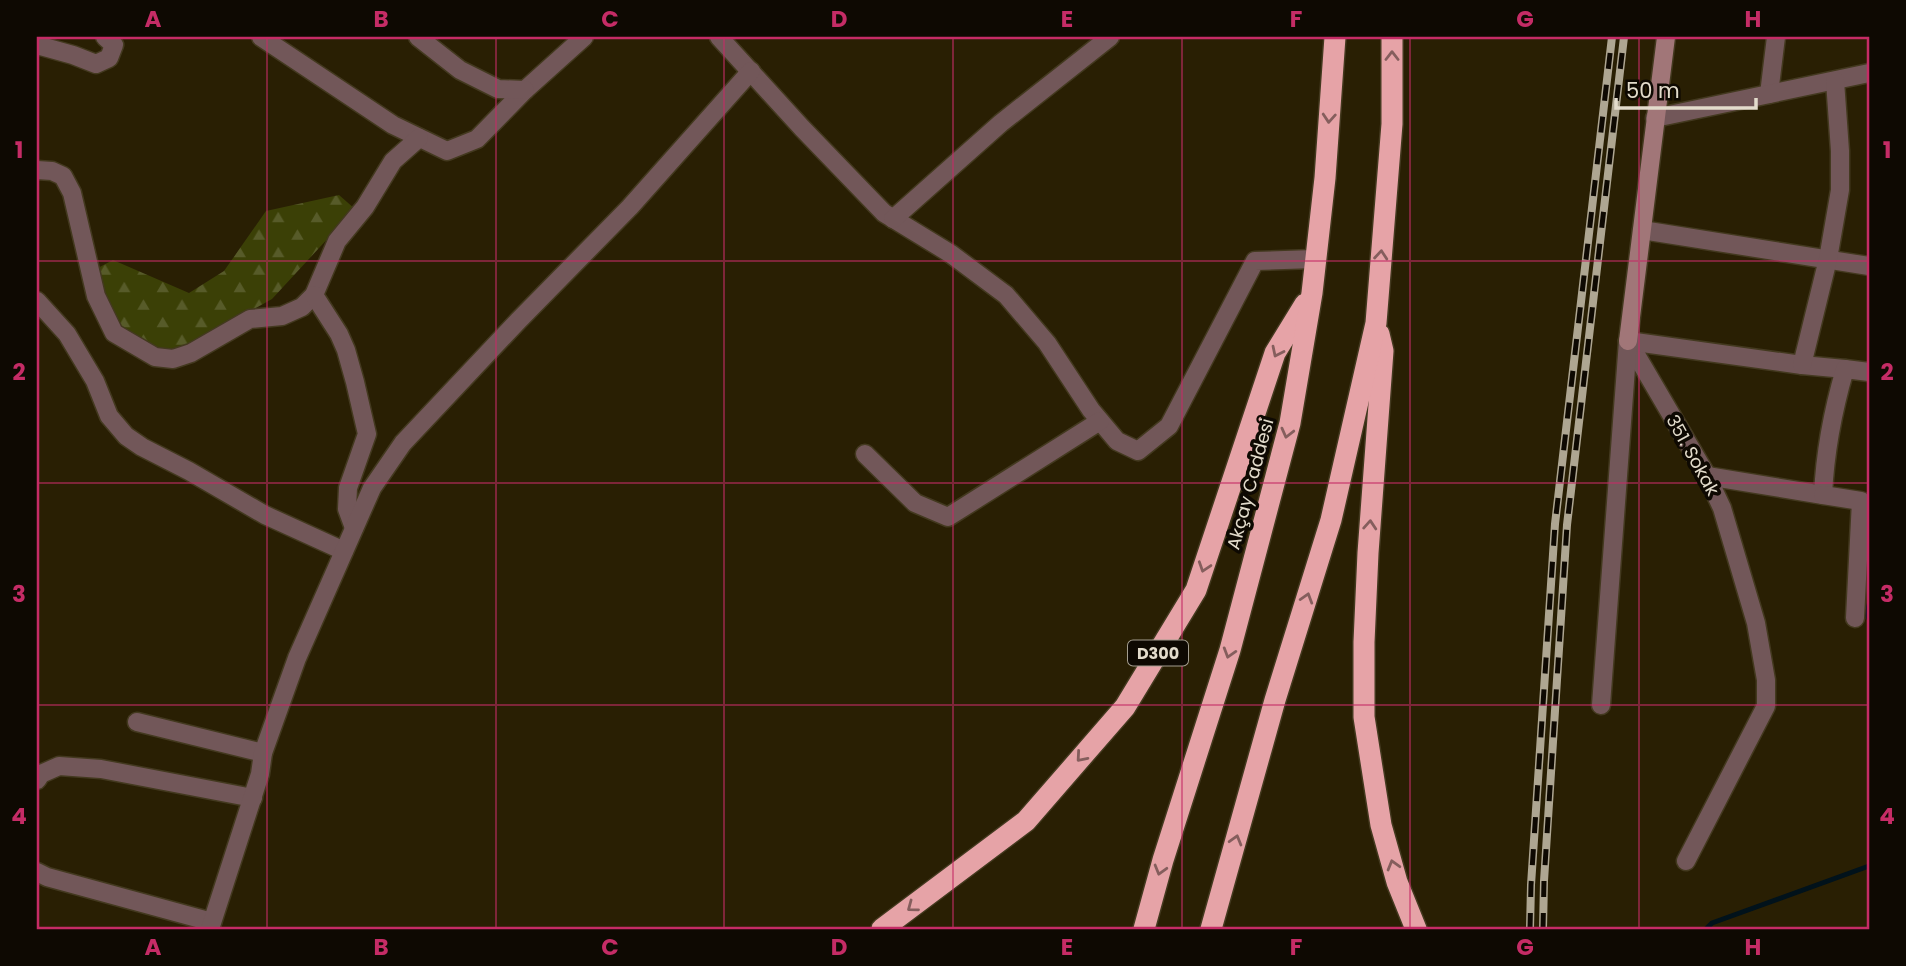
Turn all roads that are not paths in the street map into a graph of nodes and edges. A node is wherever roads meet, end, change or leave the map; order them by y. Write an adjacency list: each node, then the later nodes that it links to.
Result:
1 (105, 37): 11 (street)
2 (261, 37): 18 (street)
3 (418, 37): 15 (street)
4 (584, 37): 15 (street)
5 (719, 37): 12 (street)
6 (1110, 37): 20 (street)
7 (1392, 37): 28 (highway, one-way to 7)
8 (1666, 37): 17 (street)
9 (1776, 37): 16 (street)
10 (1334, 41): 22 (highway, Akçay Caddesi, one-way to 22)
11 (37, 45)
12 (751, 71): 20 (street); 37 (street)
13 (1869, 74): 14 (street)
14 (1835, 80): 16 (street); 23 (street)
15 (526, 90): 18 (street)
16 (1769, 94): 17 (street)
17 (1655, 118): 21 (street)
18 (419, 138): 26 (street)
19 (37, 170): 26 (street)
20 (893, 219): 33 (street)
21 (1642, 230): 23 (street); 29 (street)
22 (1314, 259): 25 (highway, Akçay Caddesi); 33 (street)
23 (1828, 259): 24 (street); 30 (street)
24 (1869, 266)
25 (1312, 293): 48 (highway, D300, one-way to 48); 49 (highway, Akçay Caddesi, one-way to 49)
26 (314, 295): 37 (street)
27 (37, 301): 38 (street)
28 (1376, 323): 50 (highway, one-way to 28); 51 (highway, one-way to 28)
29 (1628, 341): 30 (street); 35 (street, 351. Sokak); 40 (street)
30 (1802, 365): 31 (street)
31 (1845, 369): 32 (street); 36 (street)
32 (1869, 372)
33 (1100, 421): 34 (street)
34 (865, 454)
35 (1707, 475): 36 (street); 45 (street, 351. Sokak)
36 (1823, 495): 39 (street)
37 (354, 528): 38 (street)
38 (344, 551): 42 (street)
39 (1856, 618)
40 (1601, 705)
41 (137, 722): 42 (street)
42 (263, 753): 44 (street)
43 (37, 780): 44 (street)
44 (253, 798): 47 (street)
45 (1686, 861)
46 (37, 872): 47 (street)
47 (211, 925)
48 (882, 929)
49 (1144, 929)
50 (1211, 929)
51 (1416, 929)

